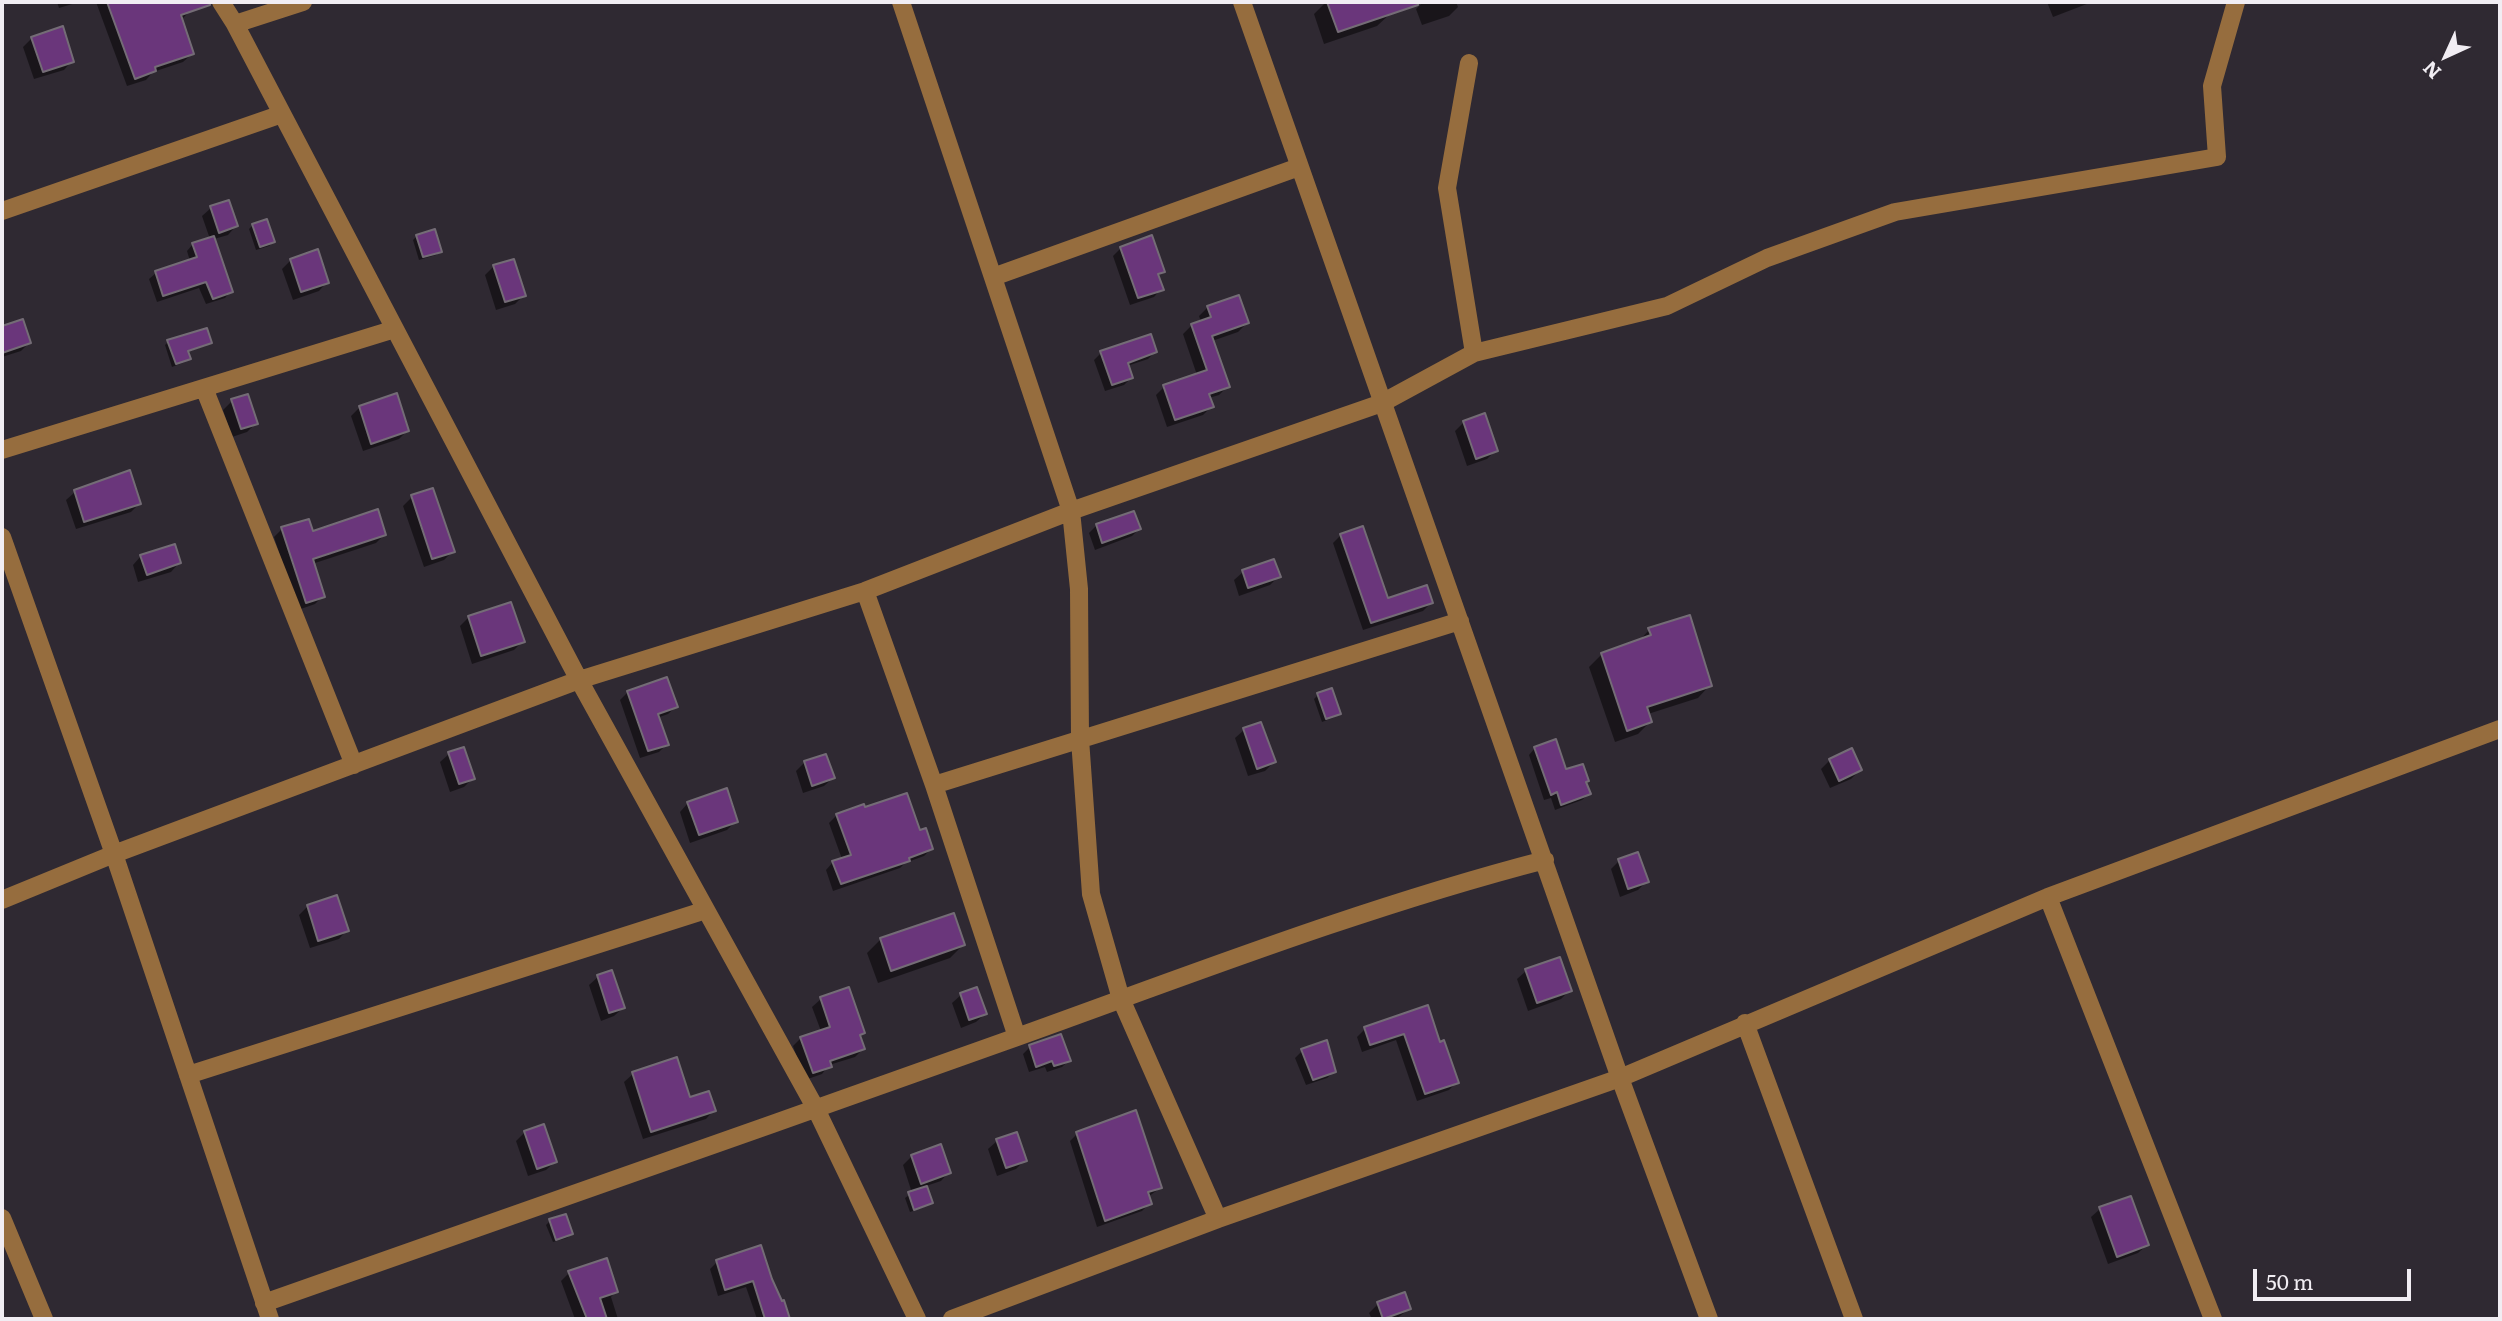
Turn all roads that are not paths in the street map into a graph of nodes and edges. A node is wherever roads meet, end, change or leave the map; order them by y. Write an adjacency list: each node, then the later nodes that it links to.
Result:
1 (221, 2): 6 (street)
2 (303, 2): 6 (street)
3 (901, 2): 11 (street)
4 (1242, 2): 9 (street)
5 (2236, 2): 13 (street)
6 (234, 24): 8 (street)
7 (1469, 63): 13 (street)
8 (282, 114): 10 (street); 12 (street)
9 (1299, 167): 11 (street); 15 (street)
10 (2, 211)
11 (993, 277): 17 (street)
12 (395, 329): 14 (street); 21 (street)
13 (1474, 352): 15 (street)
14 (204, 388): 16 (street); 24 (street)
15 (1382, 403): 17 (street); 20 (street)
16 (2, 450)
17 (1071, 511): 19 (street); 23 (street)
18 (2, 537): 26 (street)
19 (865, 591): 21 (street); 25 (street)
20 (1460, 621): 23 (street); 27 (street)
21 (579, 680): 24 (street); 30 (street)
22 (2500, 729): 28 (street)
23 (1080, 739): 25 (street); 31 (street)
24 (354, 765): 26 (street)
25 (934, 785): 33 (street)
26 (114, 854): 29 (street); 34 (street)
27 (1545, 860): 31 (street); 35 (street)
28 (2048, 897): 32 (street); 45 (street)
29 (2, 900)
30 (706, 910): 34 (street); 36 (street)
31 (1121, 999): 33 (street); 38 (street)
32 (1745, 1023): 35 (street); 44 (street)
33 (1017, 1037): 36 (street)
34 (188, 1075): 39 (street)
35 (1620, 1078): 38 (street); 43 (street)
36 (816, 1109): 39 (street); 41 (street)
37 (2, 1218): 40 (street)
38 (1218, 1219): 42 (street)
39 (267, 1311)
40 (44, 1319)
41 (917, 1319)
42 (952, 1319)
43 (1709, 1319)
44 (1854, 1319)
45 (2213, 1319)

